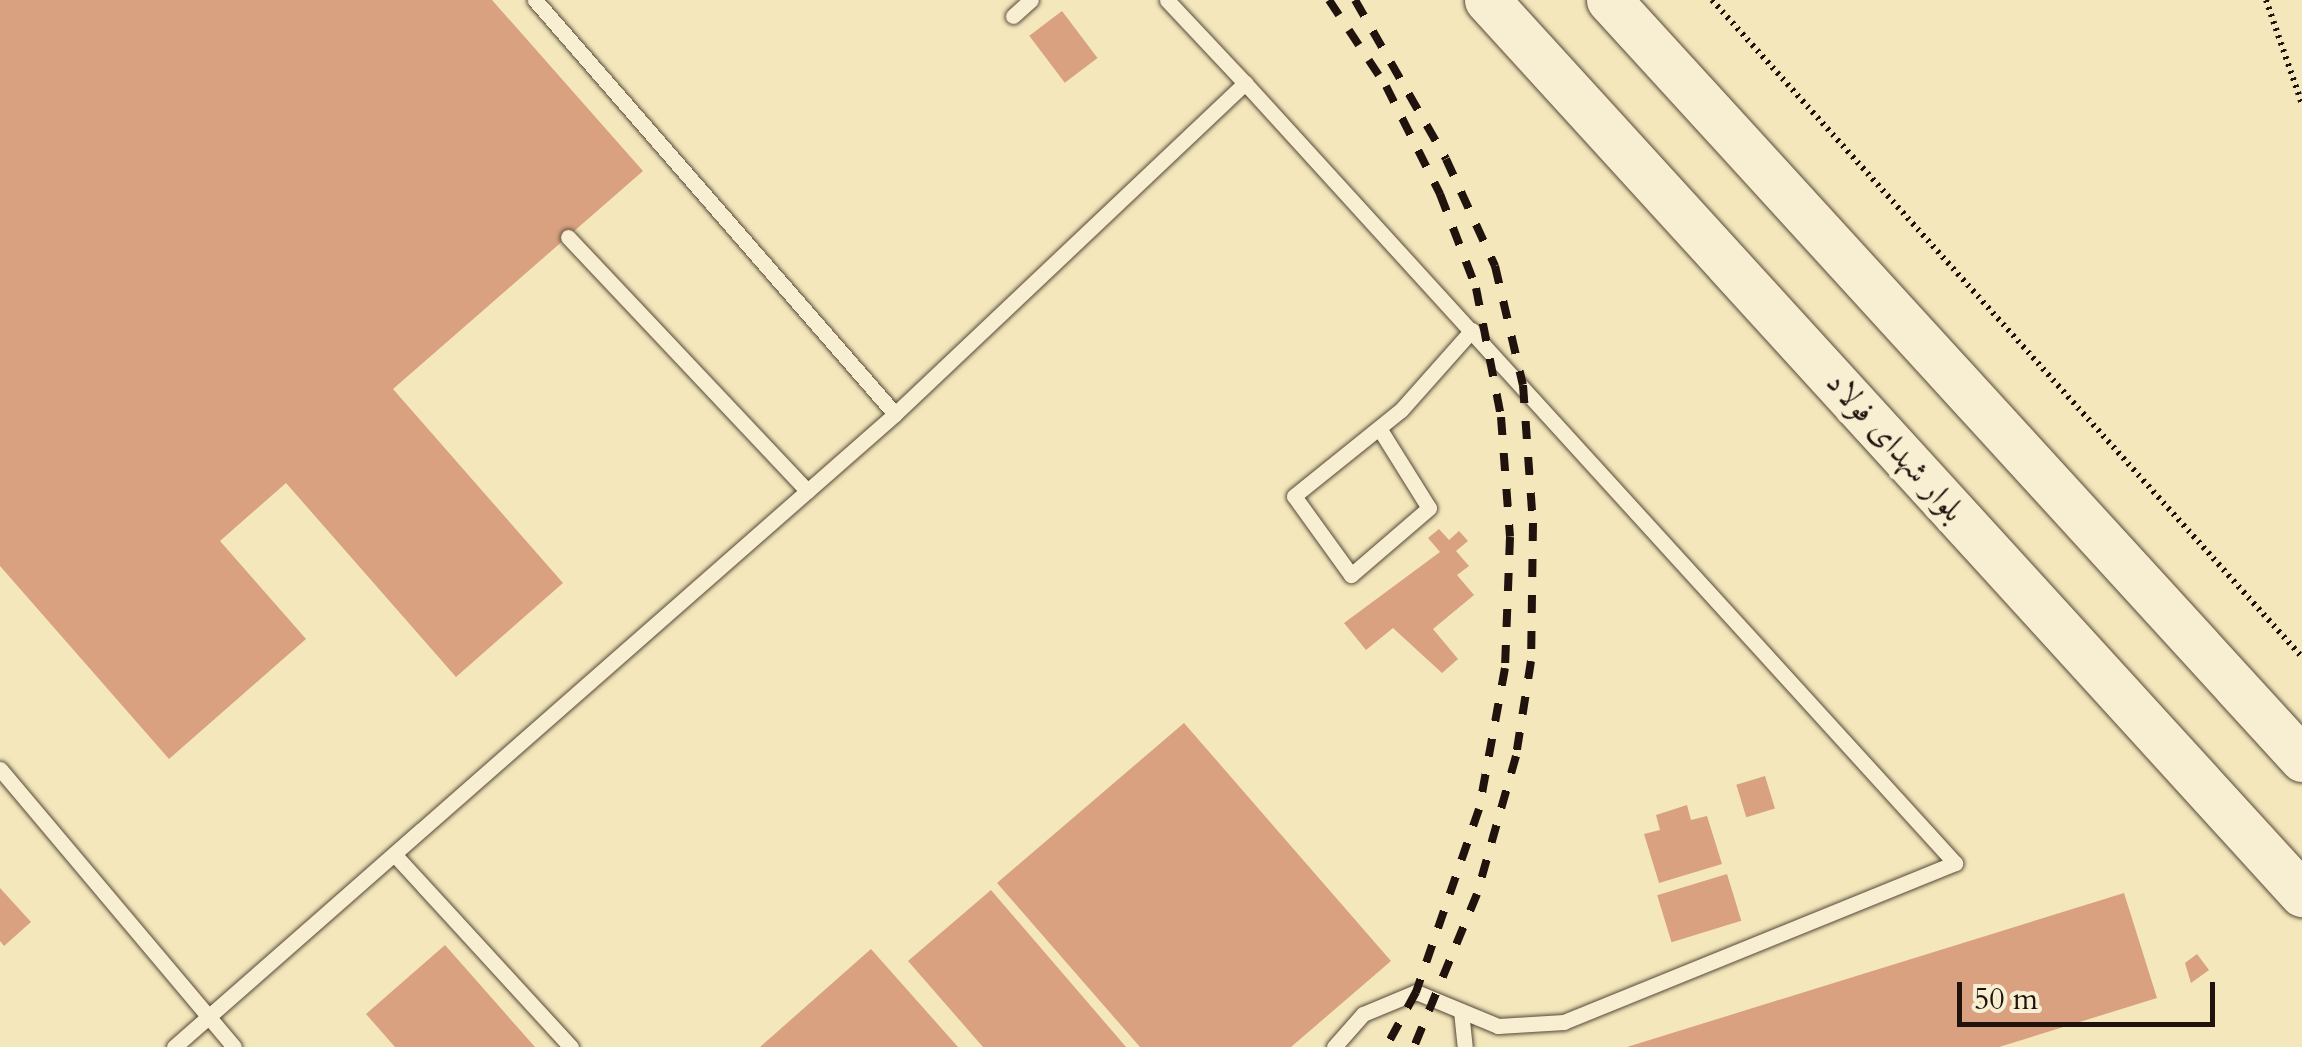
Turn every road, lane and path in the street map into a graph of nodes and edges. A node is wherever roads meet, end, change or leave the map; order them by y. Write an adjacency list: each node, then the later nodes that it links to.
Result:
1 (535, 0): 13 (lane)
2 (1031, 0): 8 (lane)
3 (1166, 0): 9 (lane)
4 (1486, 0): 20 (street, بلوار شهدای فولاد)
5 (1609, 0): 17 (street)
6 (1712, 0): 16 (path)
7 (2266, 0): 10 (path)
8 (1012, 16)
9 (1244, 83): 12 (lane); 13 (lane)
10 (2302, 104)
11 (568, 237): 15 (lane)
12 (1472, 330): 14 (lane); 21 (lane)
13 (895, 414): 15 (lane)
14 (1379, 428): 14 (lane)
15 (807, 491): 19 (lane)
16 (2302, 657)
17 (2302, 760)
18 (0, 769): 22 (lane)
19 (394, 854): 22 (lane); 25 (lane)
20 (2302, 894)
21 (1461, 1011): 26 (lane); 27 (lane)
22 (208, 1017): 23 (lane); 24 (lane)
23 (174, 1047)
24 (234, 1047)
25 (570, 1047)
26 (1334, 1047)
27 (1465, 1047)

